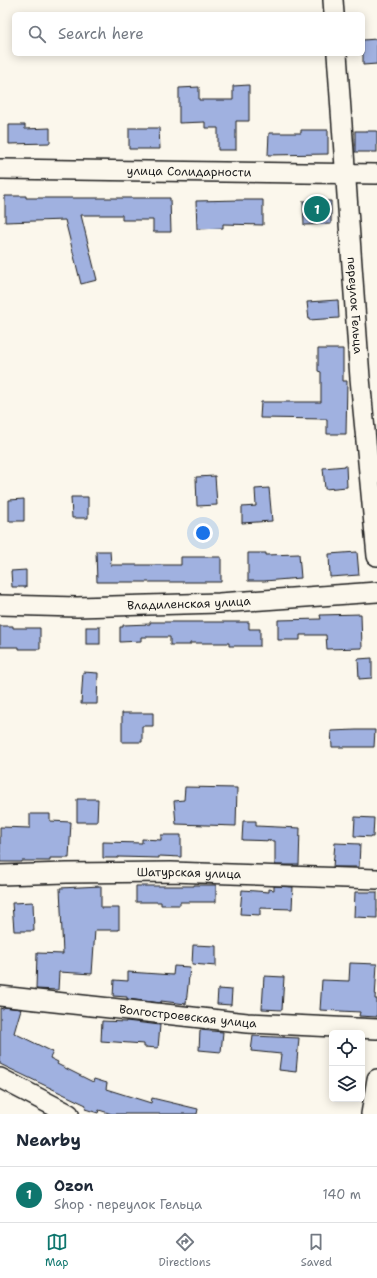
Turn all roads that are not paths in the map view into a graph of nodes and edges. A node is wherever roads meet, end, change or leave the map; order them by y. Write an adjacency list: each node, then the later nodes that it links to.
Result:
1 (333, 0): 2 (street)
2 (334, 12)
3 (337, 56): 5 (street, переулок Гельца)
4 (0, 169): 5 (street, улица Солидарности)
5 (346, 173): 6 (street, улица Солидарности); 7 (street, переулок Гельца)
6 (377, 174)
7 (377, 556)
8 (377, 592): 9 (street, Владиленская улица)
9 (0, 605)
10 (0, 876): 11 (street, Шатурская улица)
11 (377, 879)
12 (0, 996): 13 (street, Волгостроевская улица)
13 (377, 1029)
14 (0, 1078): 16 (street)
15 (377, 1079): 17 (street)
16 (69, 1114)
17 (371, 1114)

